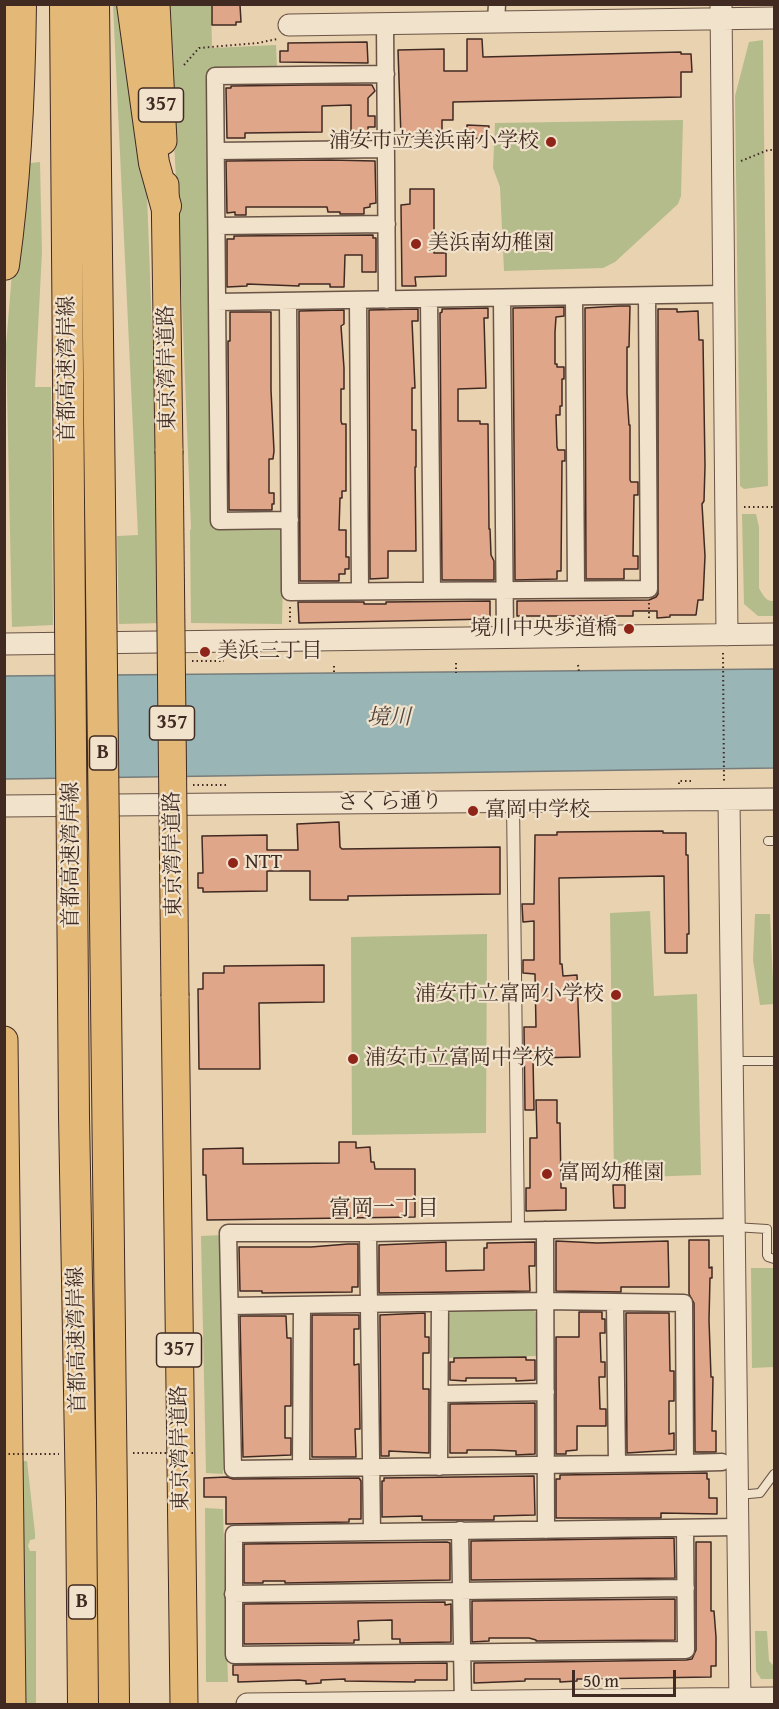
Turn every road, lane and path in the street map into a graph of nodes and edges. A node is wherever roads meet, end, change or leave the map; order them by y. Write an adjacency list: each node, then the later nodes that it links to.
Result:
1 (21, 4): 20 (highway)
2 (64, 4): 98 (highway, 首都高速湾岸線 / B, bridge)
3 (94, 4): 99 (highway, 首都高速湾岸線 / B, bridge)
4 (132, 4): 17 (highway)
5 (156, 4): 17 (highway, 東京湾岸道路 / 357)
6 (721, 12): 7 (street); 8 (street); 21 (street)
7 (497, 13): 9 (street)
8 (774, 18)
9 (385, 23): 10 (street); 12 (street)
10 (289, 25): 11 (path)
11 (184, 65)
12 (386, 74): 13 (street); 15 (street)
13 (386, 149): 15 (street); 18 (street)
14 (774, 150): 16 (path)
15 (216, 151): 19 (street)
16 (740, 161)
17 (166, 206): 100 (highway, 東京湾岸道路 / 357, bridge)
18 (387, 224): 19 (street); 27 (street)
19 (217, 226): 29 (street)
20 (4, 265)
21 (724, 294): 22 (street); 44 (street)
22 (647, 296): 23 (street); 34 (street)
23 (574, 297): 24 (street); 33 (street)
24 (502, 298): 25 (street); 35 (street)
25 (429, 299): 27 (street); 37 (street)
26 (358, 300): 27 (street); 28 (street); 36 (street)
27 (387, 300)
28 (288, 301): 29 (street); 32 (street)
29 (217, 302): 32 (street)
30 (774, 507): 31 (path)
31 (738, 510)
32 (290, 520): 38 (street)
33 (576, 589): 34 (street); 35 (street)
34 (649, 589): 39 (path)
35 (504, 590): 37 (street); 42 (street)
36 (360, 591): 37 (street); 38 (street)
37 (432, 591)
38 (290, 592): 40 (path)
39 (649, 625)
40 (290, 629)
41 (774, 634): 44 (street)
42 (505, 637): 43 (street); 44 (street)
43 (4, 644)
44 (725, 644): 55 (path)
45 (186, 661): 46 (path)
46 (224, 661)
47 (456, 663): 51 (path)
48 (579, 665): 50 (path)
49 (334, 666): 52 (path)
50 (579, 672)
51 (456, 673)
52 (334, 675)
53 (187, 785): 54 (path)
54 (229, 785)
55 (727, 791): 56 (street, さくら通り); 57 (street, さくら通り); 60 (street)
56 (774, 799)
57 (513, 802): 58 (street, さくら通り); 63 (street)
58 (4, 806)
59 (4, 1040): 75 (highway)
60 (732, 1061): 61 (lane); 62 (street)
61 (774, 1061)
62 (734, 1227): 64 (street); 66 (lane); 84 (street)
63 (518, 1230): 64 (street); 65 (street)
64 (545, 1230): 67 (street)
65 (368, 1233): 71 (street); 72 (street)
66 (774, 1259)
67 (545, 1301): 68 (street); 69 (street); 73 (street)
68 (440, 1303): 71 (street); 74 (street)
69 (615, 1304): 77 (street); 79 (street)
70 (302, 1305): 71 (street); 72 (street); 81 (street)
71 (369, 1305): 82 (street)
72 (230, 1306): 81 (street)
73 (546, 1392): 74 (street); 78 (street)
74 (440, 1394): 80 (street)
75 (7, 1433): 97 (highway)
76 (722, 1462): 77 (street)
77 (685, 1463): 79 (street)
78 (546, 1464): 79 (street); 80 (street); 88 (street)
79 (616, 1464)
80 (439, 1467): 82 (street)
81 (301, 1468): 82 (street)
82 (371, 1468): 89 (street)
83 (774, 1474): 84 (lane)
84 (737, 1495): 85 (street)
85 (738, 1527): 86 (street); 95 (street)
86 (685, 1528): 88 (street); 90 (street)
87 (460, 1530): 88 (street); 89 (street); 91 (street)
88 (546, 1530)
89 (372, 1532): 92 (street)
90 (686, 1588): 91 (street); 93 (street)
91 (461, 1592): 92 (street); 93 (street)
92 (233, 1594): 93 (street)
93 (462, 1652): 96 (street)
94 (774, 1698): 95 (street)
95 (740, 1701): 96 (street)
96 (463, 1703): 101 (street)
97 (12, 1704)
98 (83, 1704)
99 (114, 1704)
100 (184, 1704)
101 (247, 1704)

